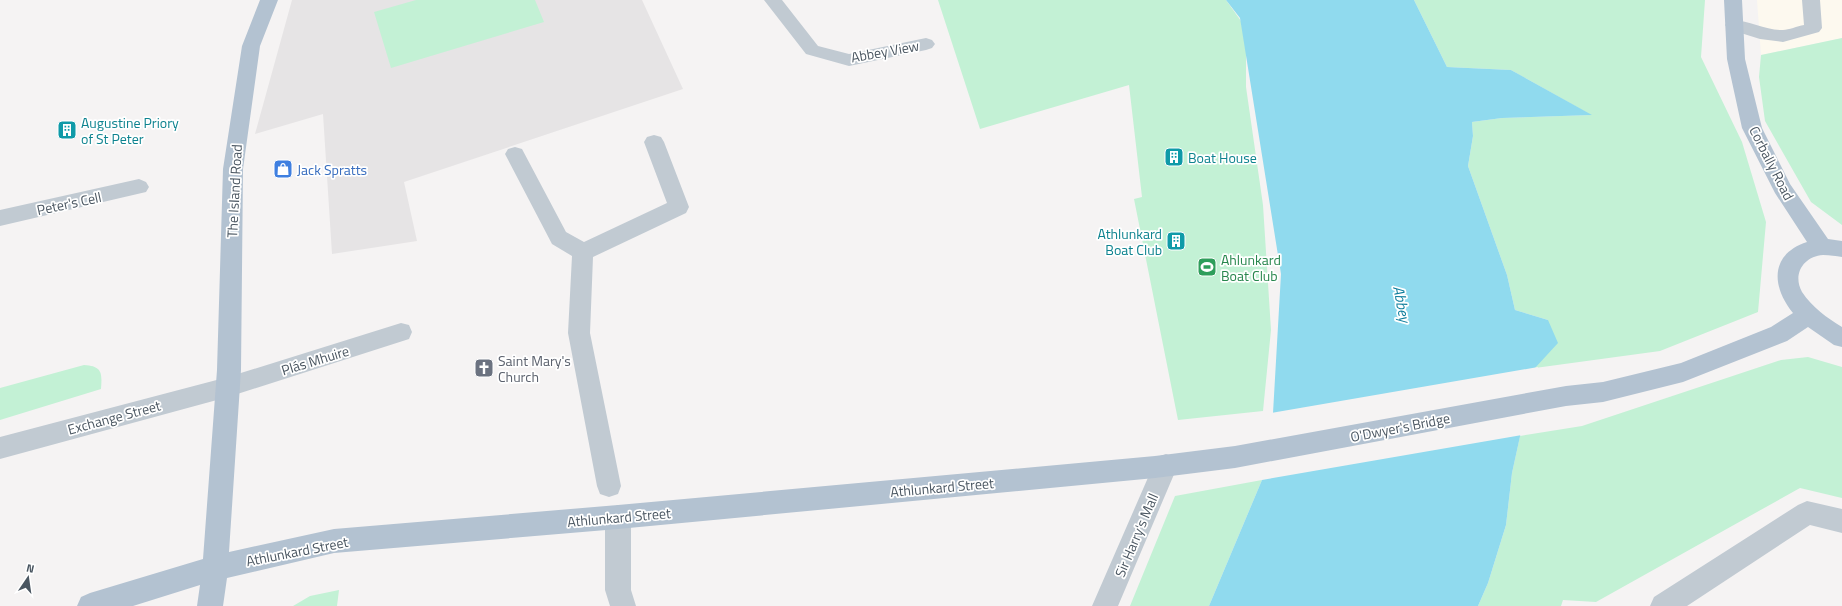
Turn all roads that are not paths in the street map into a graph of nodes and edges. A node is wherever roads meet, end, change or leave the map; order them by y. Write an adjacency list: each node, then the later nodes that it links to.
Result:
1 (269, 0): 16 (main road, The Island Road)
2 (773, 0): 6 (street, Abbey View)
3 (1733, 0): 5 (main road, Corbally Road)
4 (1811, 0): 5 (street)
5 (1734, 25): 11 (main road, Corbally Road)
6 (926, 44)
7 (654, 142): 12 (street)
8 (515, 154): 12 (street)
9 (139, 188): 10 (street, Peter's Cell)
10 (0, 218)
11 (1832, 248): 13 (main road)
12 (583, 252): 19 (street)
13 (1808, 315): 15 (main road); 18 (main road, O'Dwyer's Bridge)
14 (401, 332): 16 (street, Plás Mhuire)
15 (1842, 338)
16 (228, 387): 17 (street, Exchange Street); 22 (main road, The Island Road)
17 (0, 448)
18 (1161, 466): 20 (main road, Athlunkard Street); 26 (street, Sir Harry's Mall)
19 (609, 486)
20 (618, 517): 22 (main road, Athlunkard Street); 25 (street)
21 (1842, 521): 27 (street)
22 (215, 568): 23 (main road, Athlunkard Street); 24 (main road, The Island Road)
23 (90, 606)
24 (210, 606)
25 (623, 606)
26 (1105, 606)
27 (1663, 606)

